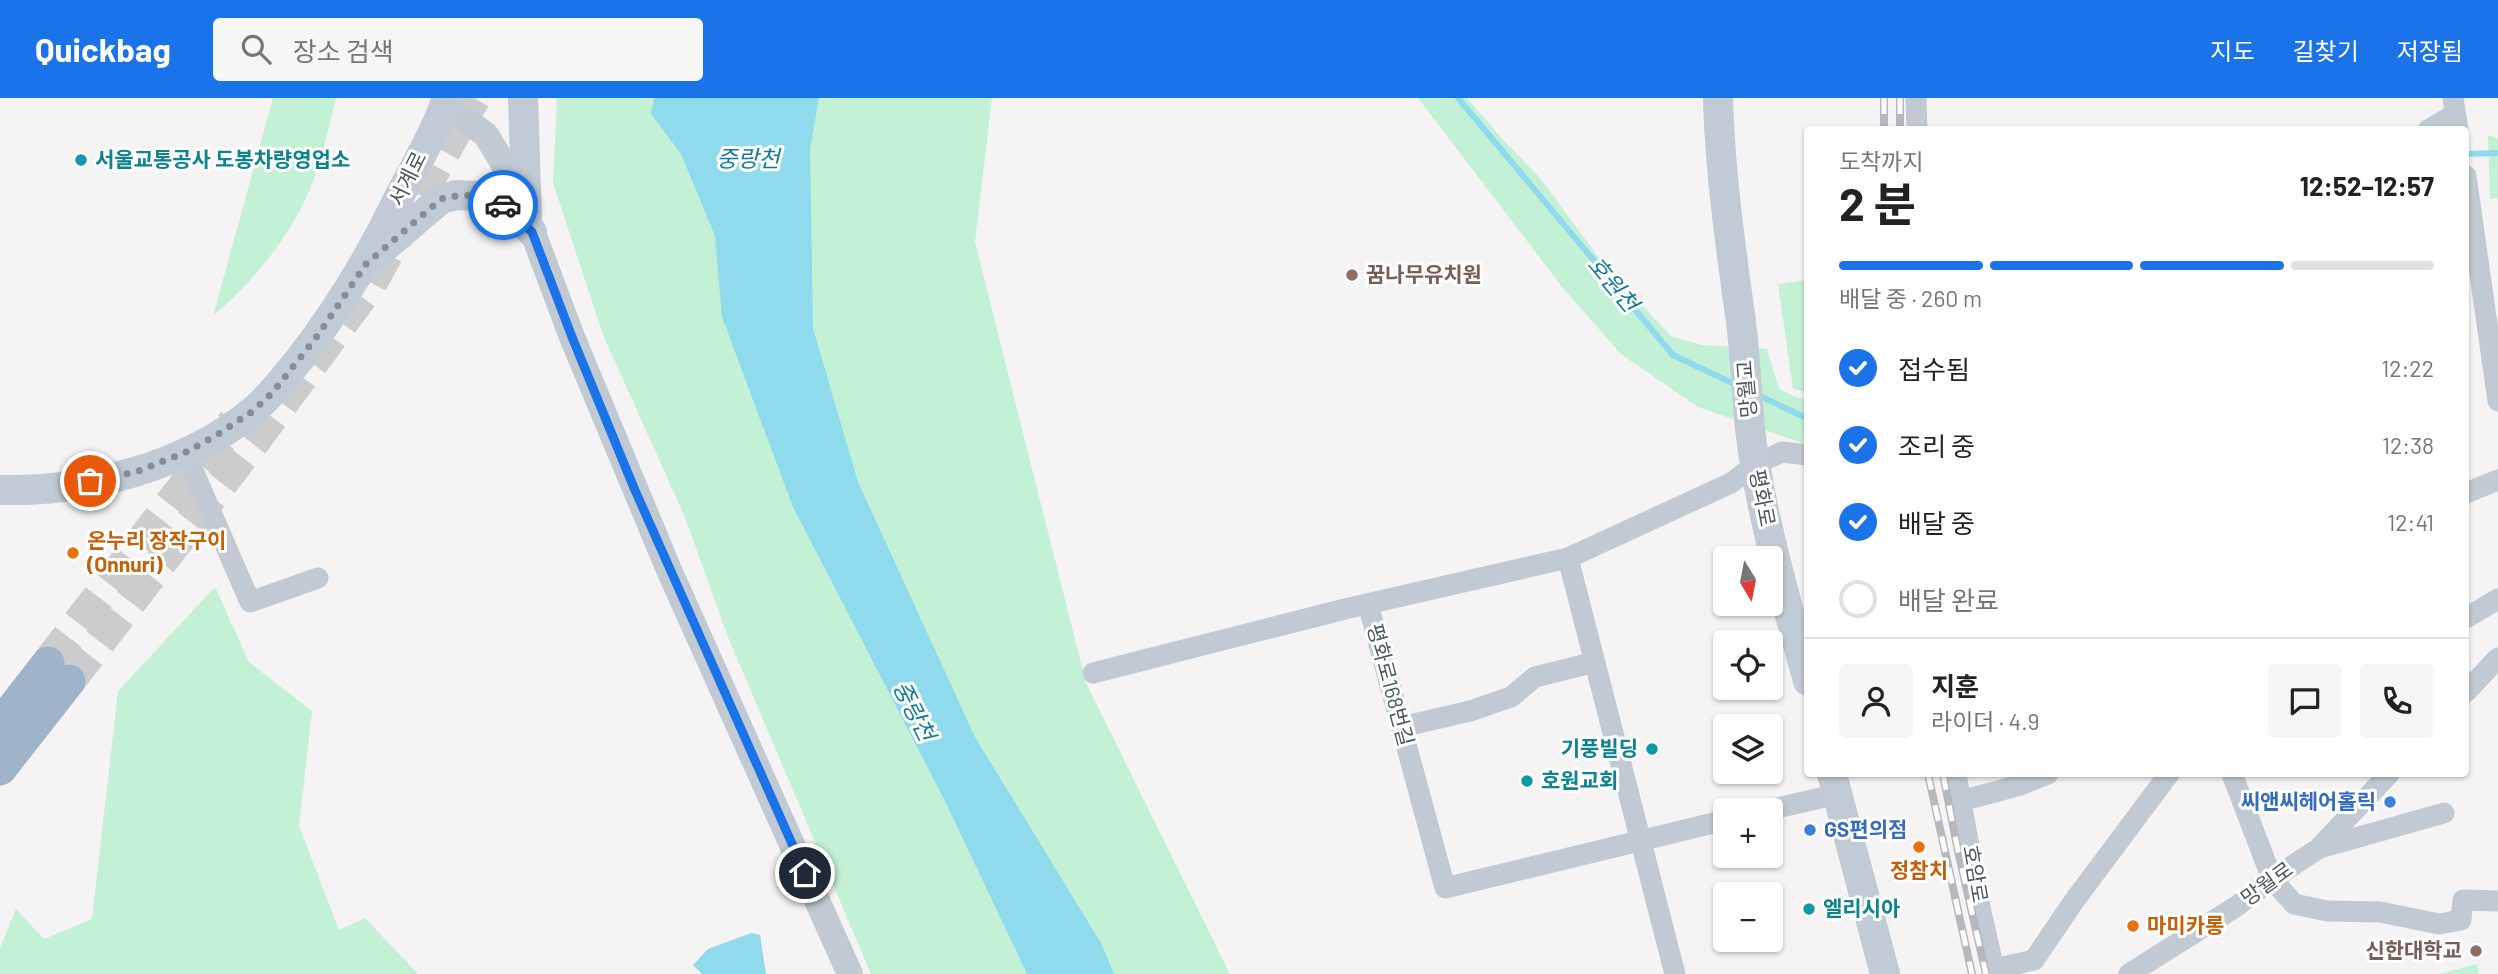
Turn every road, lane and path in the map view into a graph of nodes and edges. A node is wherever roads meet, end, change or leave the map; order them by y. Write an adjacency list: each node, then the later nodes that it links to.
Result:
1 (523, 98): 9 (main road)
2 (1718, 98): 13 (main road, 망월교)
3 (1916, 98): 6 (street)
4 (446, 101): 9 (street); 10 (main road, 서계로)
5 (2455, 114): 7 (street)
6 (1917, 126)
7 (2435, 126)
8 (2469, 195): 11 (street)
9 (530, 224): 10 (main road); 47 (street)
10 (366, 264): 14 (main road, 서계로)
11 (2481, 264): 12 (street)
12 (2498, 401)
13 (1754, 450): 15 (street, 평화로168번길); 19 (street, 평화로168번길); 26 (main road, 평화로)
14 (186, 452): 17 (main road, 서계로); 20 (street)
15 (1804, 455)
16 (2498, 480): 18 (street)
17 (0, 490)
18 (2469, 492)
19 (1568, 558): 22 (street, 평화로168번길); 25 (street)
20 (317, 578)
21 (2498, 599): 23 (street)
22 (1368, 604): 27 (street); 30 (street, 평화로168번길)
23 (2469, 616)
24 (2498, 658): 28 (street)
25 (1595, 662): 30 (street); 42 (street)
26 (1804, 666)
27 (1093, 673)
28 (2469, 689)
29 (0, 725): 31 (highway)
30 (1401, 727): 42 (street, 평화로168번길)
31 (0, 769)
32 (1957, 777): 38 (street, 호암로)
33 (2040, 777): 38 (street)
34 (2167, 777): 46 (street)
35 (2233, 777): 44 (street)
36 (2386, 777): 43 (street, 망월로)
37 (1835, 784): 39 (street); 49 (main road)
38 (1961, 801): 46 (street, 호암로)
39 (1783, 804)
40 (2444, 813): 43 (street)
41 (1713, 823): 42 (street, 평화로168번길)
42 (1641, 841): 48 (street)
43 (2318, 849): 44 (street, 망월로)
44 (2272, 879): 45 (street); 50 (street, 망월로)
45 (2498, 901)
46 (1995, 971)
47 (850, 974)
48 (1675, 974)
49 (1885, 974)
50 (2129, 974)

